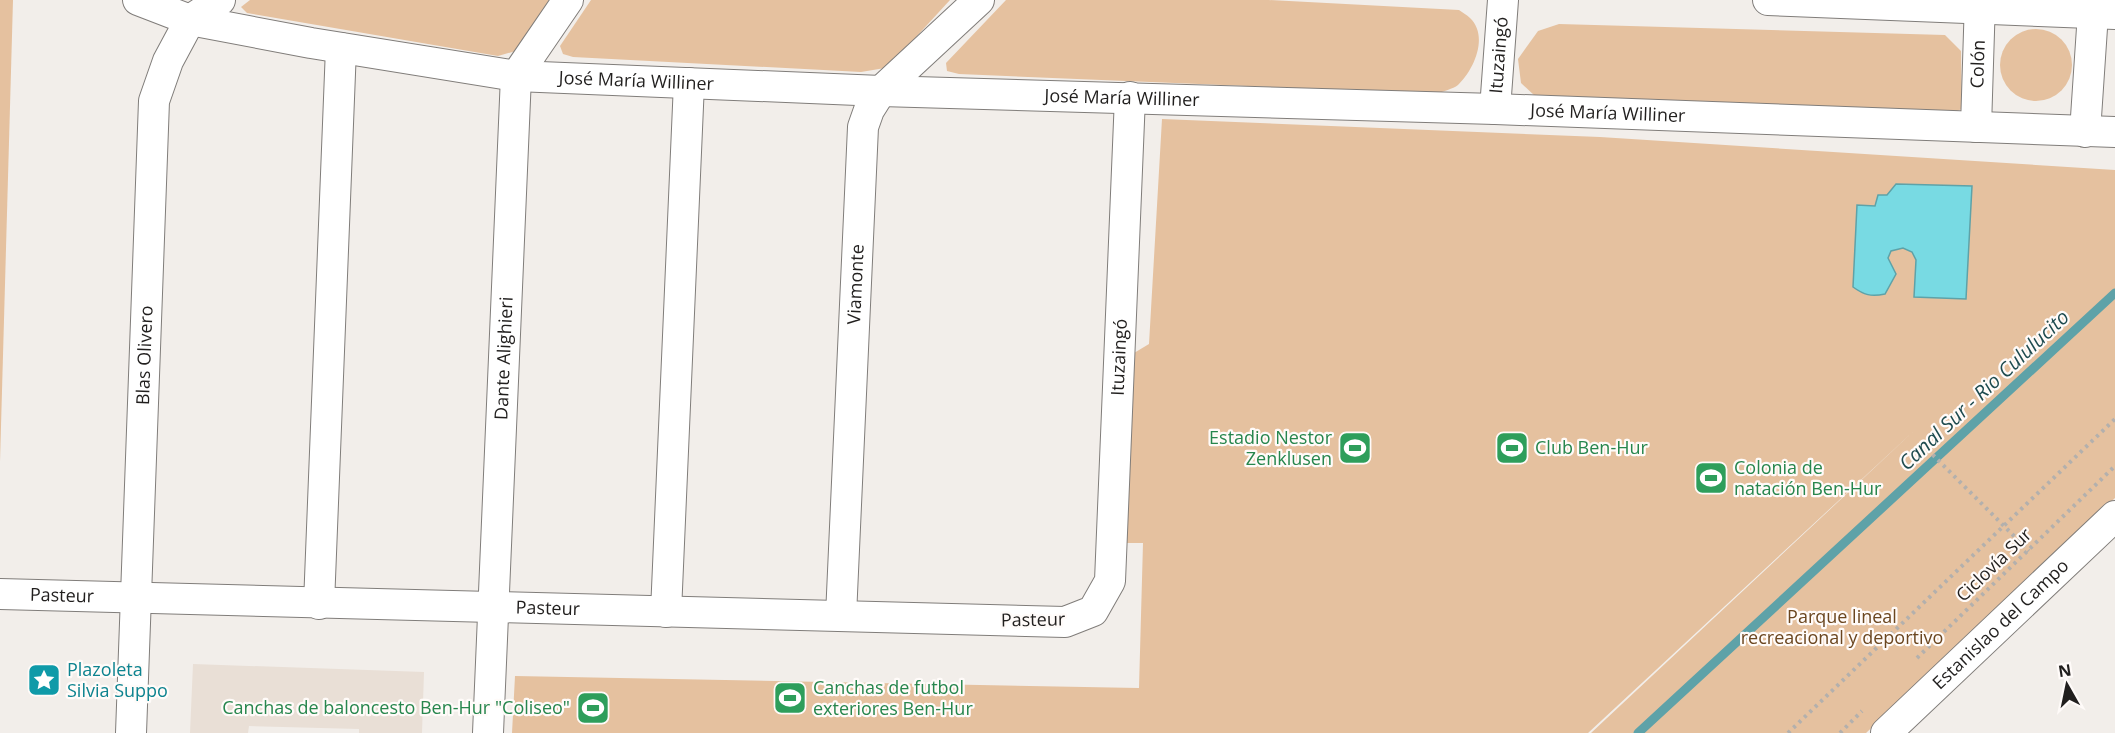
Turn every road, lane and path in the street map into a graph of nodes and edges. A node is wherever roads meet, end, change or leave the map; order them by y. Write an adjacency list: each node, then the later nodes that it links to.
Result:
1 (138, 0): 9 (street, José María Williner)
2 (220, 0): 9 (street, Blas Olivero)
3 (568, 0): 11 (street)
4 (979, 0): 13 (street, Viamonte)
5 (1503, 0): 15 (street, Ituzaingó)
6 (1768, 0): 7 (street)
7 (1980, 5): 8 (street); 16 (street, Colón)
8 (2104, 14): 17 (street)
9 (190, 21): 10 (street, José María Williner); 27 (street, Blas Olivero)
10 (342, 48): 11 (street, José María Williner); 28 (street)
11 (516, 76): 12 (street, José María Williner); 29 (street, Dante Alighieri)
12 (689, 83): 13 (street, José María Williner); 31 (street)
13 (881, 91): 14 (street, José María Williner); 32 (street, Viamonte)
14 (1130, 97): 15 (street, José María Williner); 30 (street, Ituzaingó)
15 (1495, 109): 16 (street, José María Williner)
16 (1976, 127): 17 (street, José María Williner)
17 (2085, 132): 18 (street, José María Williner)
18 (2115, 132)
19 (2115, 419): 23 (path)
20 (1922, 444): 23 (path)
21 (2115, 466): 24 (path, Ciclovía Sur)
22 (2115, 516): 25 (street, Estanislao del Campo)
23 (2003, 525): 24 (path); 37 (path)
24 (2028, 550): 25 (path); 33 (path, Ciclovía Sur)
25 (2053, 575): 39 (street, Estanislao del Campo)
26 (0, 594): 27 (street, Pasteur)
27 (136, 597): 28 (street, Pasteur); 35 (street, Blas Olivero)
28 (319, 604): 29 (street, Pasteur)
29 (494, 607): 31 (street, Pasteur); 36 (street, Dante Alighieri)
30 (1093, 611): 32 (street, Pasteur)
31 (666, 612): 32 (street, Pasteur)
32 (841, 616)
33 (1917, 658)
34 (1865, 708): 38 (path)
35 (131, 733)
36 (488, 733)
37 (1788, 733)
38 (1840, 733)
39 (1886, 733)

